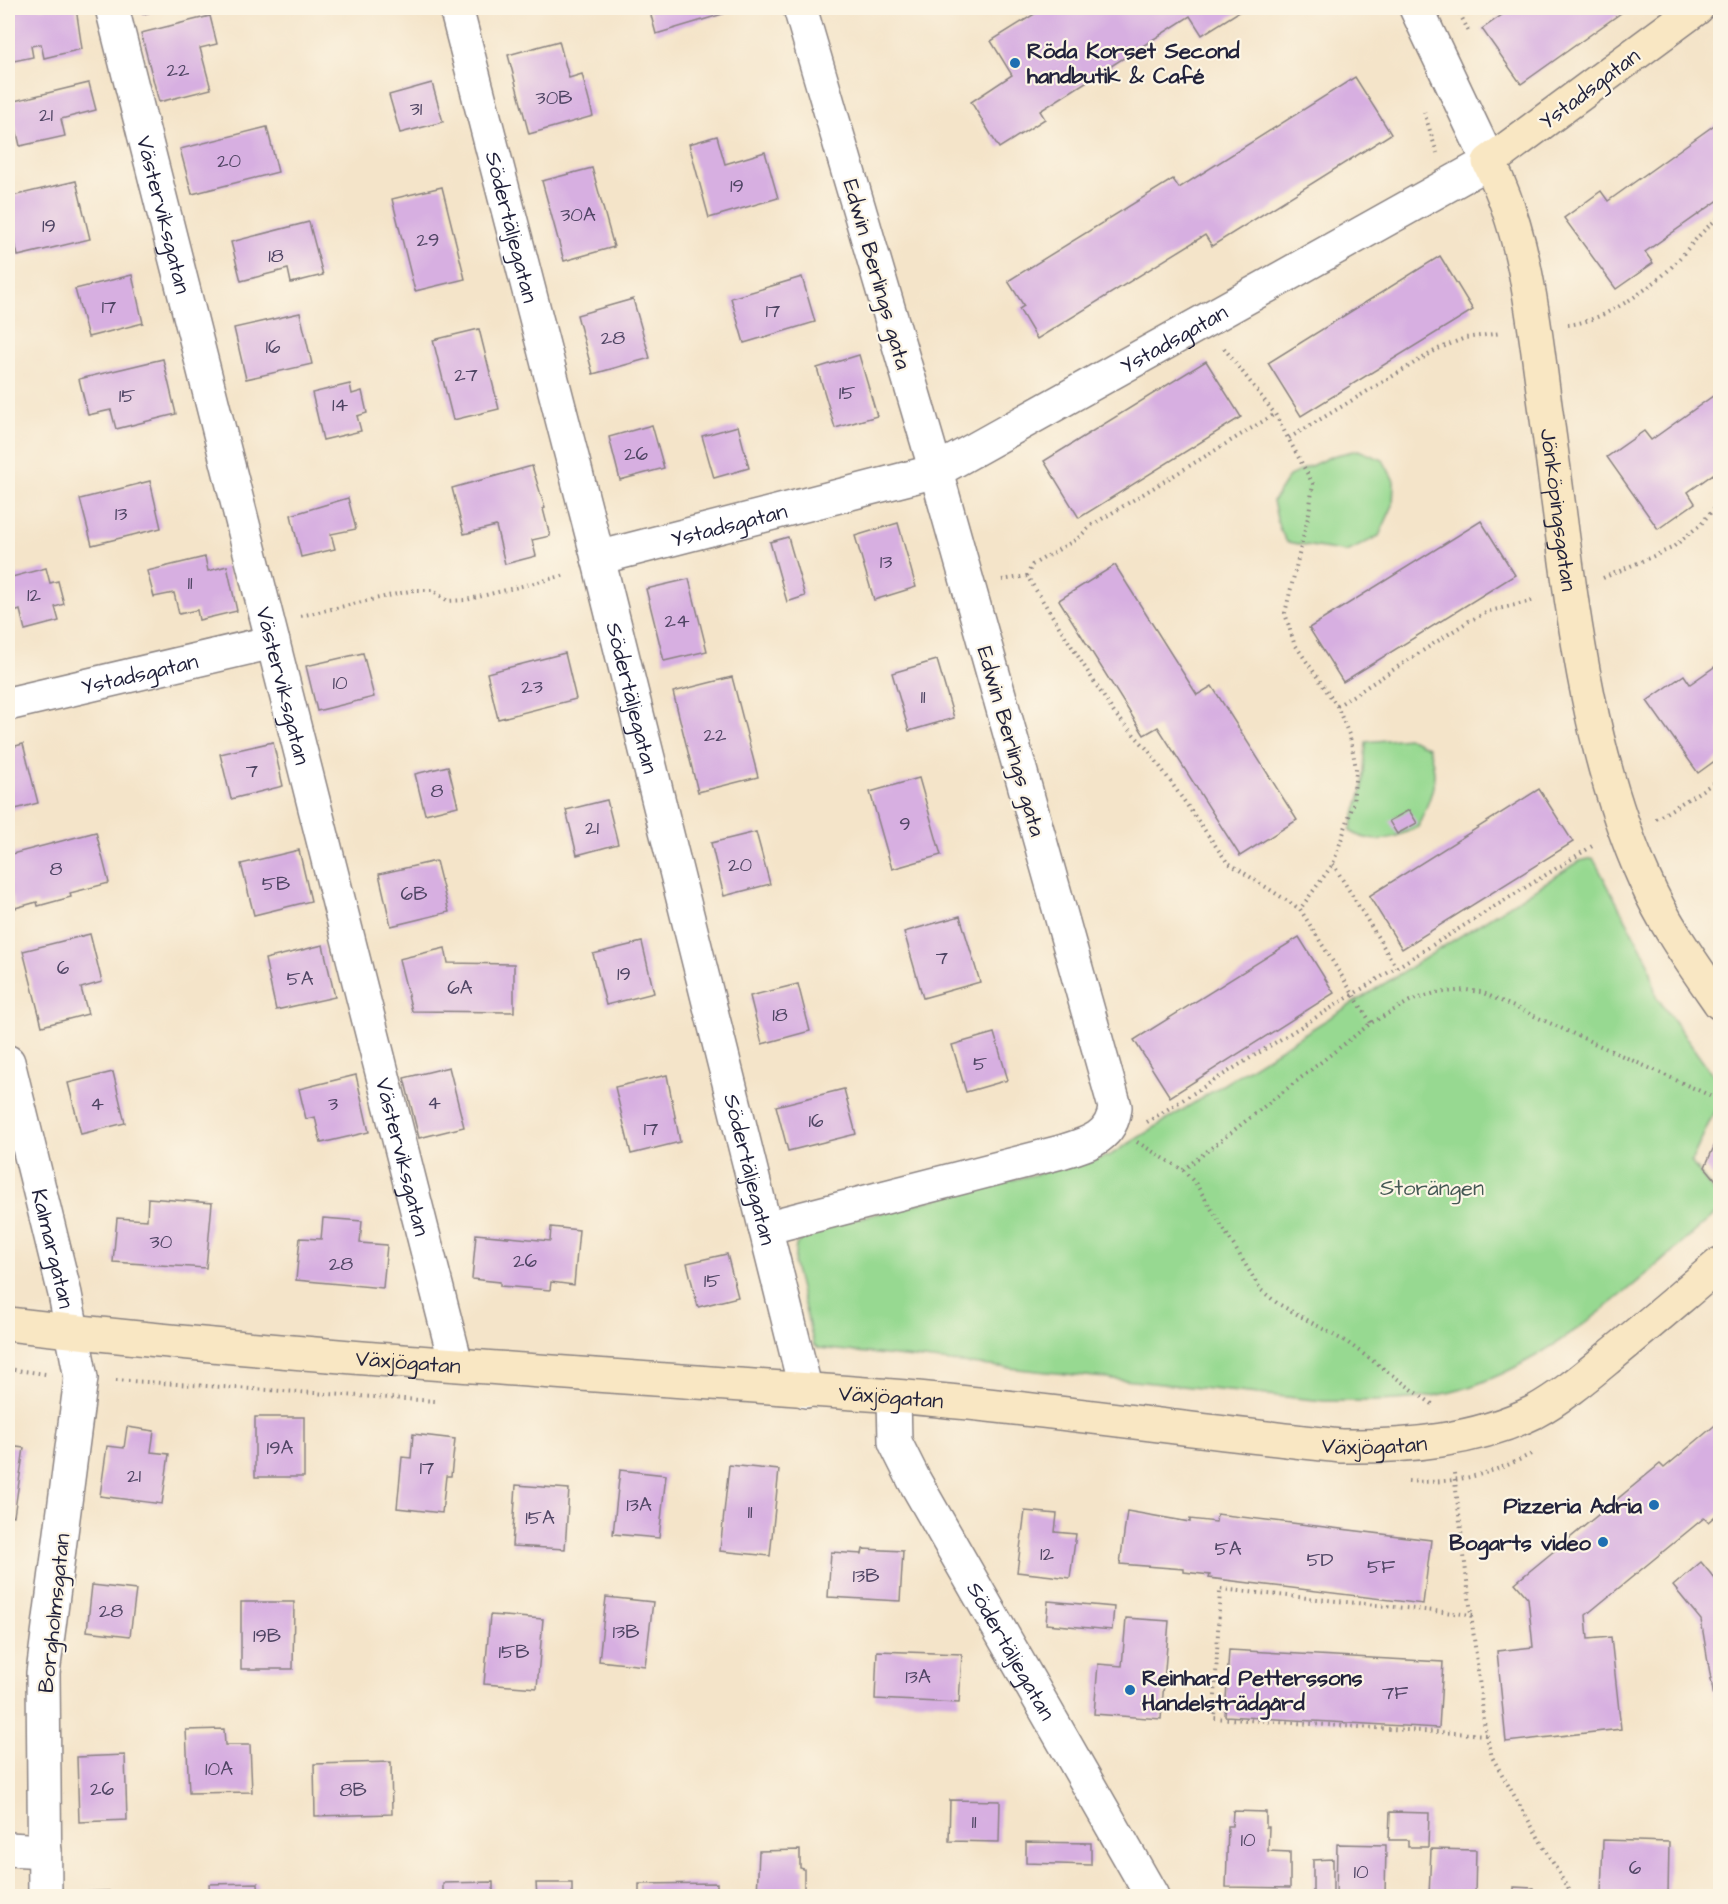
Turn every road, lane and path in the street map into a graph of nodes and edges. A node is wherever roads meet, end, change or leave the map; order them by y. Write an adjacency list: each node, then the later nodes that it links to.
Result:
1 (112, 8): 18 (street, Västerviksgatan)
2 (456, 8): 14 (street, Södertäljegatan)
3 (800, 8): 12 (street, Edwin Berlings gata)
4 (1416, 8): 6 (street, Jönköpingsgatan)
5 (1697, 8): 6 (street, Ystadsgatan)
6 (1489, 162): 8 (street, Ystadsgatan); 9 (street, Jönköpingsgatan)
7 (1720, 217): 9 (path)
8 (1205, 322): 10 (path); 12 (street, Ystadsgatan)
9 (1534, 328): 11 (path); 17 (street, Jönköpingsgatan)
10 (1275, 414): 11 (path); 15 (path)
11 (1289, 438): 20 (path)
12 (936, 471): 14 (street, Ystadsgatan); 16 (street, Edwin Berlings gata)
13 (1720, 501): 17 (path)
14 (598, 558): 18 (path); 33 (street, Södertäljegatan)
15 (1027, 576): 16 (path); 24 (path)
16 (969, 586): 33 (street, Edwin Berlings gata)
17 (1572, 592): 20 (path); 22 (street, Jönköpingsgatan)
18 (271, 633): 19 (street, Ystadsgatan); 37 (street, Västerviksgatan)
19 (8, 704)
20 (1337, 706): 23 (path)
21 (1720, 779): 22 (path)
22 (1627, 831): 25 (path); 27 (street, Jönköpingsgatan)
23 (1333, 864): 24 (path); 25 (path)
24 (1300, 909): 26 (path)
25 (1396, 966): 26 (path)
26 (1353, 994): 28 (path); 31 (path)
27 (1720, 1004)
28 (1371, 1023): 30 (path); 32 (path)
29 (8, 1062): 36 (street, Kalmargatan)
30 (1720, 1100)
31 (1145, 1123)
32 (1183, 1170)
33 (765, 1228): 38 (street, Södertäljegatan)
34 (1720, 1264): 39 (street, Växjögatan)
35 (8, 1323): 36 (street, Växjögatan)
36 (74, 1331): 37 (street, Växjögatan); 45 (street, Borgholmsgatan)
37 (456, 1364): 38 (street, Växjögatan)
38 (806, 1391): 39 (street, Växjögatan)
39 (894, 1396): 47 (street, Södertäljegatan)
40 (1437, 1407): 41 (path)
41 (1430, 1409)
42 (1473, 1615): 43 (path)
43 (1487, 1735)
44 (8, 1849): 45 (street)
45 (45, 1851): 46 (street, Borgholmsgatan)
46 (45, 1896)
47 (1152, 1896)

